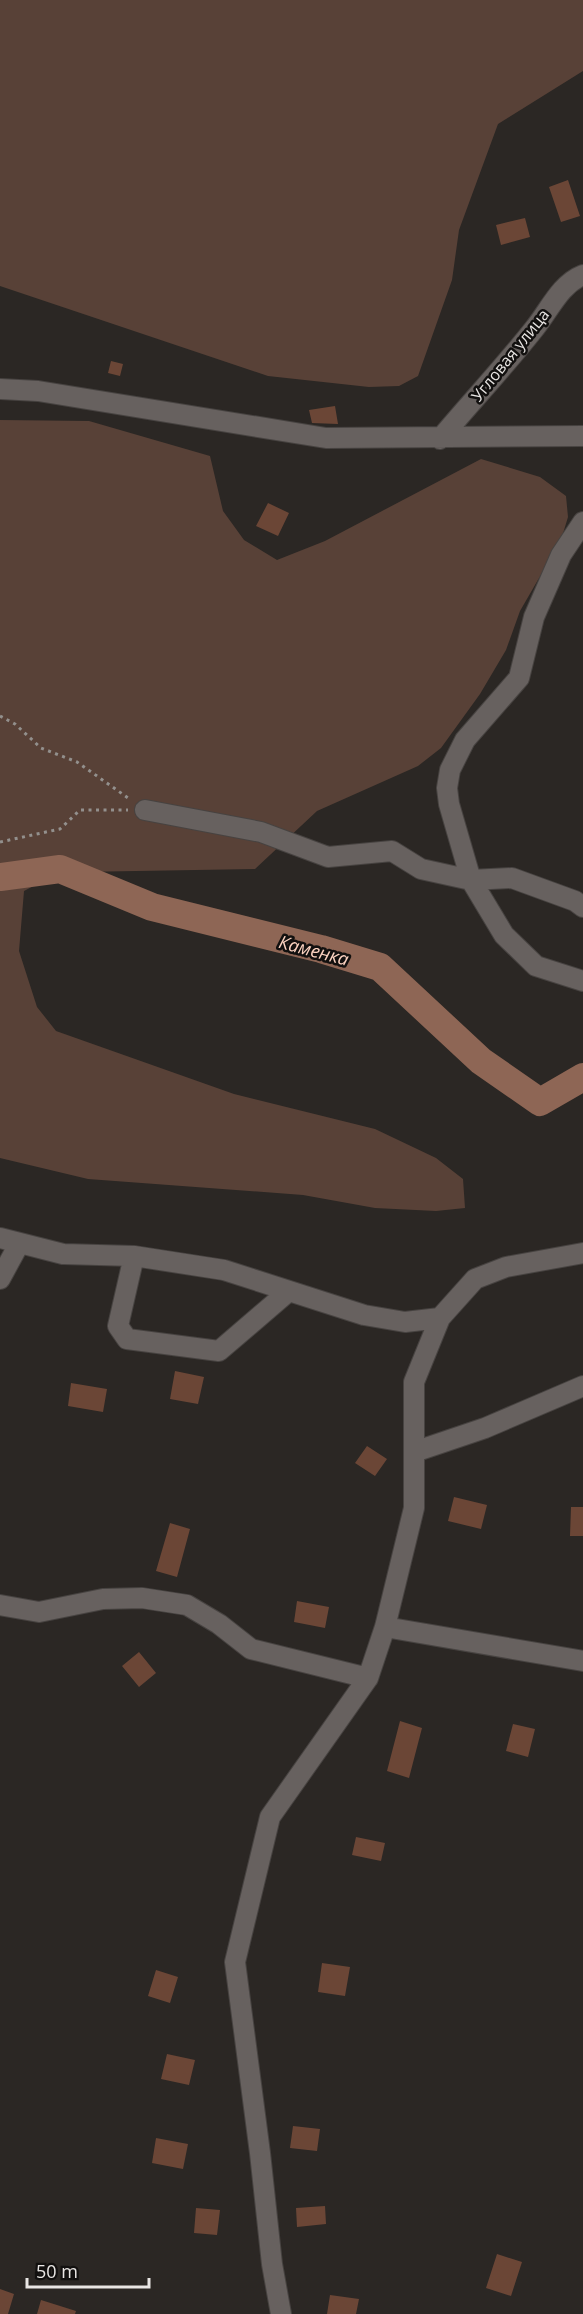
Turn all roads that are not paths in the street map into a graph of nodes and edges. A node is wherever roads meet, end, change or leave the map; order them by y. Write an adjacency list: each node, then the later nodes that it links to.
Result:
1 (583, 275): 4 (street, Угловая улица)
2 (0, 389): 4 (street)
3 (583, 436): 4 (street)
4 (440, 439)
5 (583, 522): 7 (street)
6 (145, 810): 7 (street)
7 (471, 880): 8 (street); 9 (street)
8 (583, 907)
9 (583, 981)
10 (0, 1238): 11 (street)
11 (19, 1244): 13 (street); 14 (street)
12 (583, 1253): 16 (street)
13 (134, 1256): 15 (street); 15 (street)
14 (0, 1279)
15 (289, 1291): 16 (street)
16 (440, 1318): 18 (street)
17 (583, 1386): 18 (street)
18 (414, 1452): 20 (street)
19 (0, 1605): 22 (street)
20 (385, 1627): 21 (street); 22 (street)
21 (583, 1661)
22 (368, 1678): 23 (street)
23 (281, 2314)

